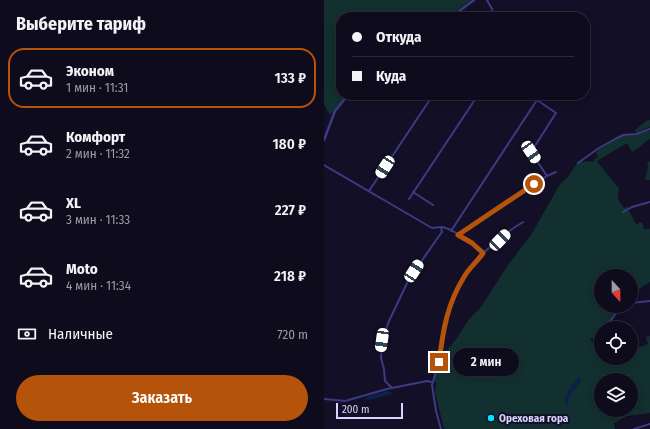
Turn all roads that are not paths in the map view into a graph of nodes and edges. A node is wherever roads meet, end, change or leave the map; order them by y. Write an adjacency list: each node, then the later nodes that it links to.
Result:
1 (474, 0): 3 (street)
2 (487, 0): 4 (street)
3 (458, 12)
4 (492, 12)
5 (344, 100): 9 (street)
6 (430, 100): 14 (street)
7 (475, 100): 15 (street)
8 (650, 129): 10 (street)
9 (324, 140)
10 (578, 163)
11 (324, 165): 14 (street)
12 (556, 172): 13 (street)
13 (547, 176): 22 (street); 23 (street)
14 (369, 192): 21 (street)
15 (413, 192): 16 (street); 18 (street)
16 (409, 199)
17 (650, 202): 19 (street)
18 (434, 205)
19 (623, 212)
20 (523, 222): 24 (street)
21 (441, 227): 22 (street); 30 (street)
22 (451, 231): 23 (street)
23 (458, 235): 24 (street)
24 (483, 253): 29 (street)
25 (650, 301): 26 (street)
26 (638, 302)
27 (616, 313): 28 (street)
28 (610, 321)
29 (432, 382): 30 (street); 33 (street)
30 (392, 388): 31 (street)
31 (324, 398)
32 (650, 424): 34 (street)
33 (441, 429)
34 (634, 429)

